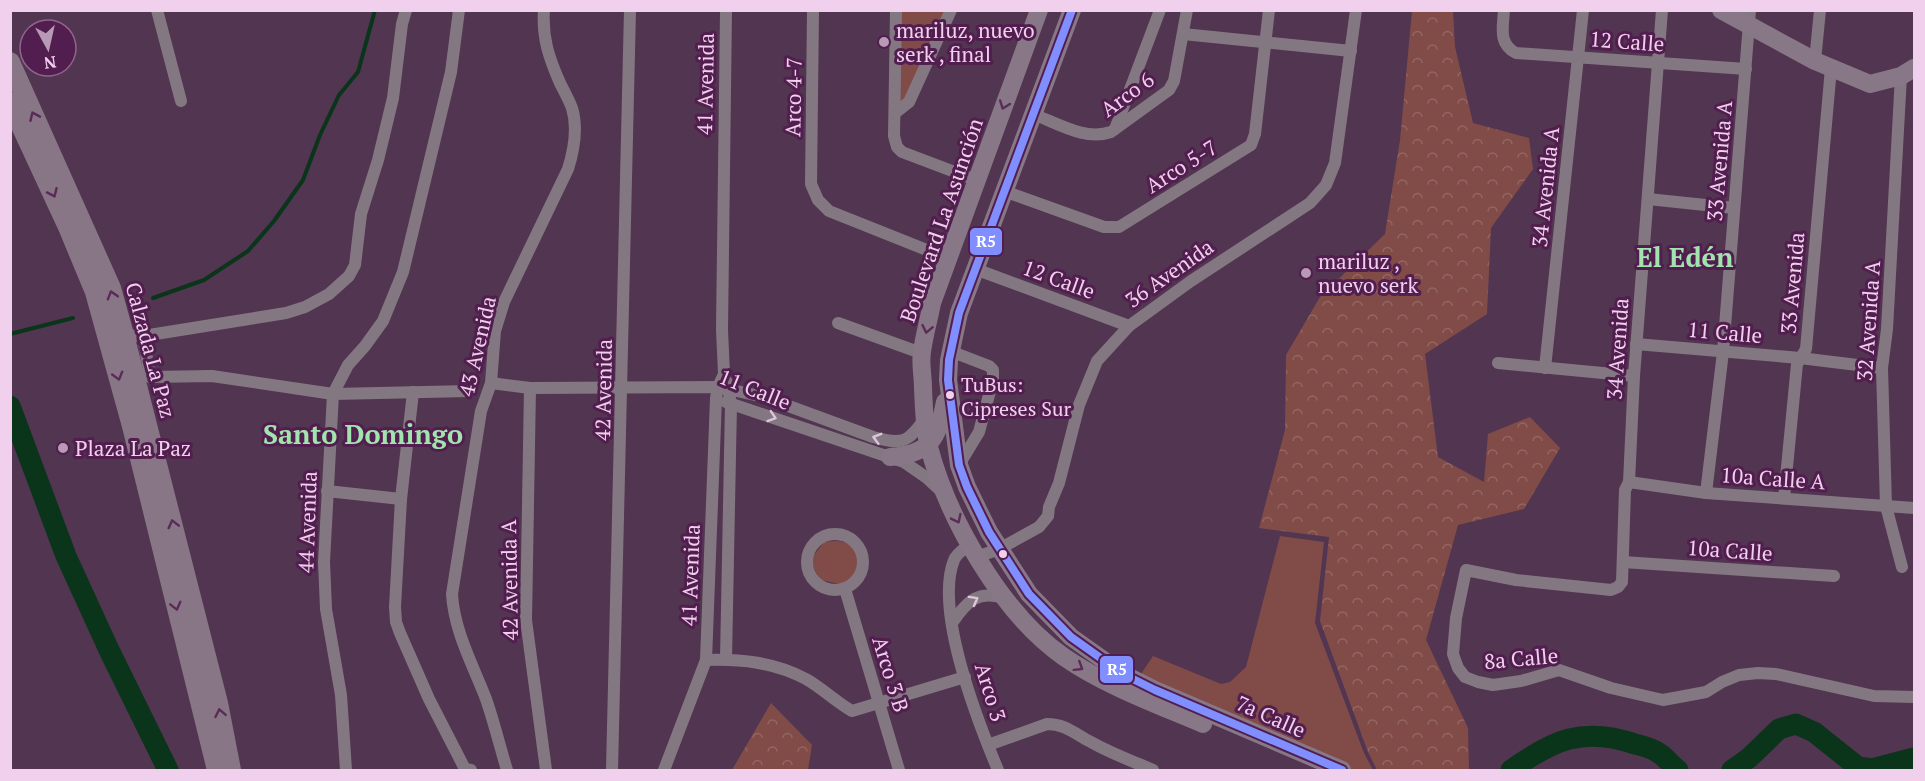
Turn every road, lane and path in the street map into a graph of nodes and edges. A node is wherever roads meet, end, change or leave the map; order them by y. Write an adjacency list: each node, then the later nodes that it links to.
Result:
1 (157, 10): 33 (street)
2 (406, 10): 48 (street)
3 (459, 10): 65 (street, 44 Avenida)
4 (544, 10): 59 (street, 43 Avenida)
5 (630, 10): 61 (street, 42 Avenida)
6 (726, 10): 63 (street, 41 Avenida)
7 (813, 10): 44 (street, Arco 4-7)
8 (896, 10): 35 (street)
9 (951, 10): 35 (street)
10 (1039, 10): 27 (main road, Boulevard La Asunción)
11 (1072, 10): 31 (main road)
12 (1160, 10): 37 (street)
13 (1187, 10): 22 (street, Arco 6)
14 (1269, 10): 23 (street, Arco 5-7)
15 (1356, 10): 24 (street, 36 Avenida)
16 (1504, 10): 25 (street, 12 Calle)
17 (1583, 10): 25 (street, 34 Avenida A)
18 (1662, 10): 28 (street, 34 Avenida)
19 (1721, 10): 21 (main road)
20 (1820, 10): 29 (street, 33 Avenida)
21 (1749, 18): 29 (main road); 30 (street, 33 Avenida A)
22 (1183, 34): 23 (street); 37 (street, Arco 6)
23 (1265, 44): 24 (street); 39 (street, Arco 5-7)
24 (1351, 51): 47 (street, 36 Avenida)
25 (1579, 58): 28 (street, 12 Calle); 55 (street, 34 Avenida A)
26 (10, 62): 48 (main road, Calzada La Paz, one-way to 26)
27 (1019, 63): 31 (main road); 38 (main road, Boulevard La Asunción, one-way to 38)
28 (1658, 63): 30 (street, 12 Calle); 40 (street, 34 Avenida)
29 (1823, 65): 32 (main road); 53 (street, 33 Avenida)
30 (1746, 69): 41 (street, 33 Avenida A)
31 (1048, 72): 36 (main road)
32 (1908, 72): 56 (street, 32 Avenida A)
33 (181, 101)
34 (10, 102): 98 (main road, Calzada La Paz, one-way to 98)
35 (895, 113): 38 (street)
36 (1033, 114): 37 (street, Arco 6); 39 (main road)
37 (1115, 129)
38 (976, 180): 42 (main road, Boulevard La Asunción)
39 (1004, 191): 43 (main road)
40 (1648, 199): 41 (street); 49 (street, 34 Avenida)
41 (1734, 207): 51 (street, 33 Avenida A)
42 (959, 225): 43 (main road); 44 (main road, Boulevard La Asunción)
43 (988, 236): 45 (main road)
44 (947, 258): 52 (main road, Boulevard La Asunción, one-way to 52)
45 (975, 269): 47 (street, 12 Calle); 50 (main road)
46 (838, 323): 52 (street)
47 (1129, 326): 79 (street, 36 Avenida)
48 (134, 335): 65 (street); 99 (main road, Calzada La Paz, one-way to 48)
49 (1636, 344): 51 (street, 11 Calle); 57 (street, 34 Avenida)
50 (950, 351): 58 (main road); 70 (street)
51 (1723, 352): 53 (street, 11 Calle); 73 (street, 33 Avenida A)
52 (921, 353): 67 (main road, Boulevard La Asunción)
53 (1800, 358): 56 (street, 11 Calle); 75 (street, 33 Avenida)
54 (1498, 363): 55 (street)
55 (1545, 368): 57 (street)
56 (1881, 368): 77 (street, 32 Avenida A)
57 (1634, 376): 71 (street, 34 Avenida)
58 (948, 380): 68 (main road); 70 (main road)
59 (490, 383): 60 (street); 101 (street, 43 Avenida)
60 (530, 388): 61 (street); 102 (street, 42 Avenida A)
61 (622, 388): 63 (street, 11 Calle); 103 (street, 42 Avenida)
62 (470, 391): 64 (street)
63 (721, 391): 66 (street, 11 Calle); 67 (street, 11 Calle, one-way to 63); 91 (street, 41 Avenida)
64 (413, 392): 65 (street); 76 (street)
65 (333, 394): 72 (street, 44 Avenida)
66 (731, 404): 69 (street, 11 Calle, one-way to 69); 90 (street, 41 Avenida)
67 (925, 418): 68 (main road, Boulevard La Asunción)
68 (928, 445): 69 (main road); 74 (main road, Boulevard La Asunción)
69 (890, 458): 74 (street, 11 Calle)
70 (959, 465): 79 (main road)
71 (1629, 482): 73 (street, 10a Calle A); 81 (street, 34 Avenida)
72 (327, 491): 76 (street); 100 (street, 44 Avenida)
73 (1706, 493): 75 (street, 10a Calle A)
74 (946, 496): 80 (main road, Boulevard La Asunción, one-way to 80)
75 (1784, 498): 77 (street, 10a Calle A)
76 (402, 499): 97 (street)
77 (1886, 506): 78 (street, 10a Calle A); 82 (street, 32 Avenida A)
78 (1914, 508)
79 (999, 549): 80 (street); 89 (main road)
80 (974, 551): 86 (main road, Boulevard La Asunción); 87 (street, Arco 3)
81 (1623, 562): 83 (street, 10a Calle); 84 (street, 34 Avenida)
82 (1902, 567)
83 (1834, 576)
84 (1622, 582): 93 (street, 8a Calle)
85 (845, 589): 85 (street); 94 (street, Arco 3 B)
86 (1006, 599): 87 (street, one-way to 86); 88 (main road, Boulevard La Asunción)
87 (952, 624): 92 (street, Arco 3)
88 (1037, 637): 89 (main road); 96 (main road, Boulevard La Asunción, one-way to 96)
89 (1071, 637): 96 (main road, 7a Calle)
90 (726, 659): 91 (street); 94 (street)
91 (706, 660): 104 (street, 41 Avenida)
92 (965, 677): 94 (street); 95 (street, Arco 3)
93 (1914, 697)
94 (880, 703): 105 (street, Arco 3 B)
95 (988, 745): 106 (street, Arco 3); 107 (street)
96 (1295, 757): 108 (main road, 7a Calle); 109 (main road, 7a Calle)
97 (468, 770)
98 (217, 771)
99 (231, 771)
100 (346, 771)
101 (507, 771)
102 (546, 771)
103 (612, 771)
104 (664, 771)
105 (899, 771)
106 (998, 771)
107 (1153, 771)
108 (1312, 771)
109 (1342, 771)

